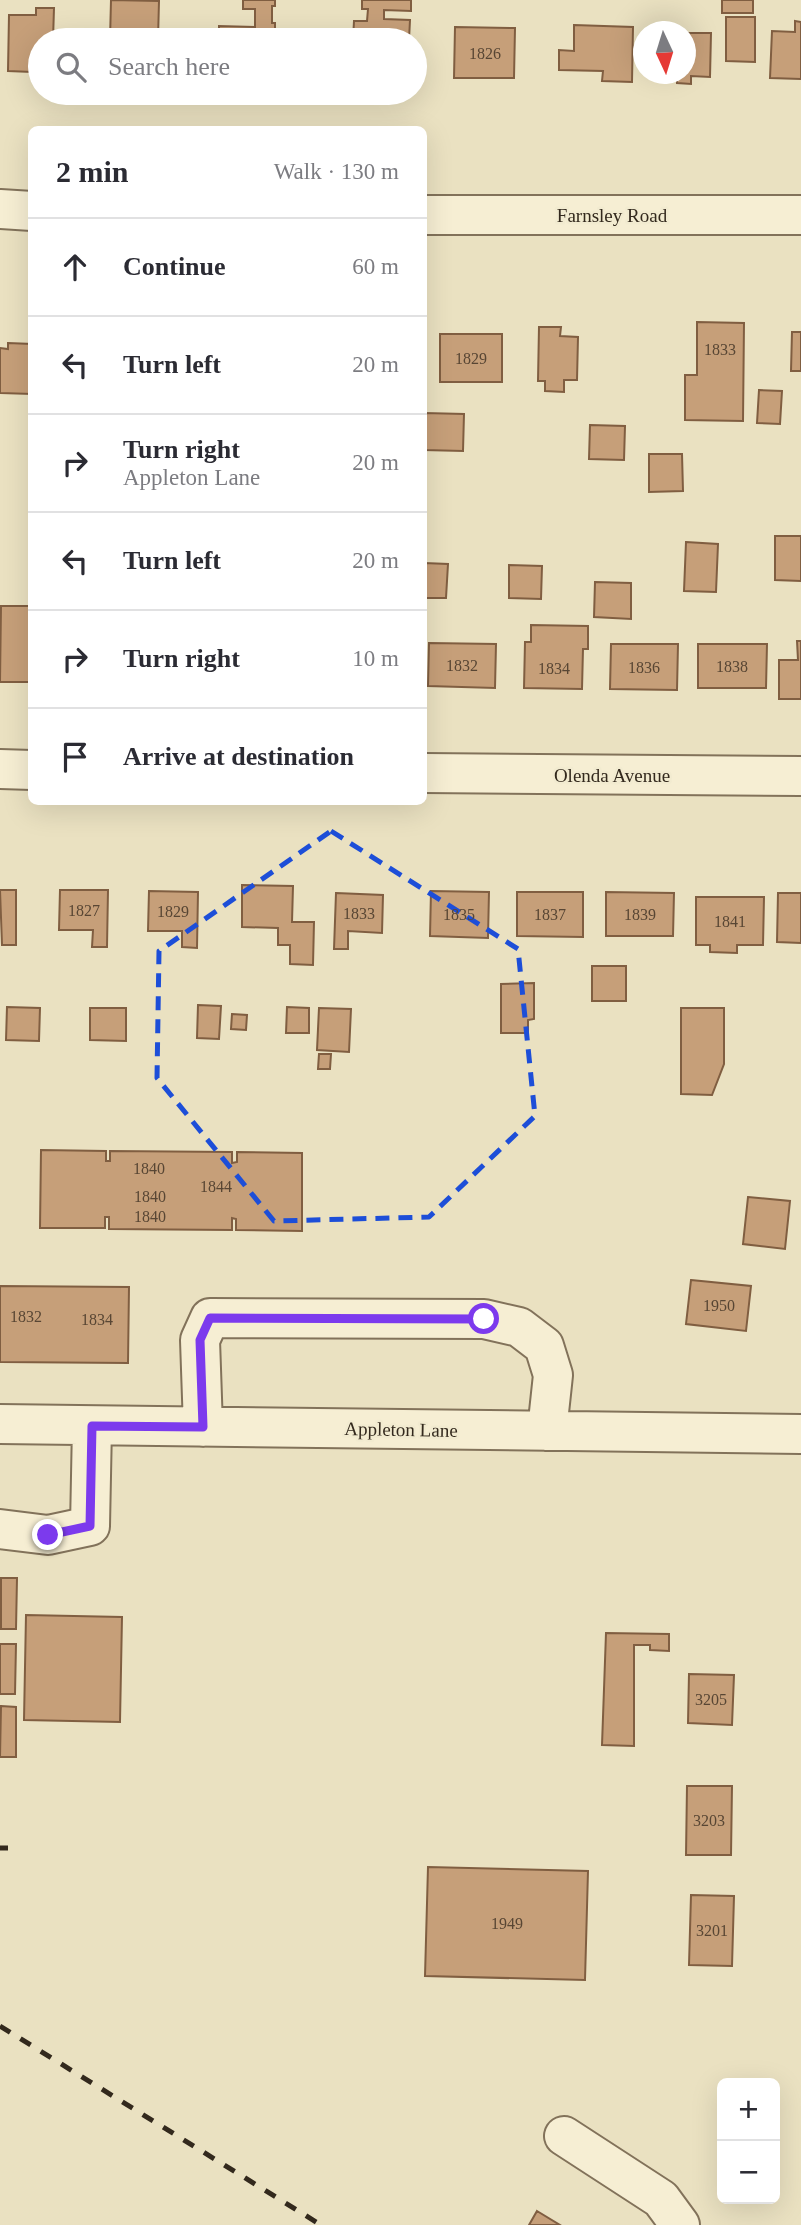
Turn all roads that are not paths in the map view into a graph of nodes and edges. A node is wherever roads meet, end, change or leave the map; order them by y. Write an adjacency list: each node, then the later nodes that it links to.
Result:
1 (0, 209): 2 (street)
2 (28, 211)
3 (427, 215): 4 (street, Farnsley Road)
4 (801, 215)
5 (0, 769): 6 (street)
6 (28, 770)
7 (427, 773): 8 (street, Olenda Avenue)
8 (801, 776)
9 (0, 1424): 10 (street, Appleton Lane)
10 (92, 1426): 11 (street, Appleton Lane); 14 (street)
11 (203, 1427): 12 (street, Appleton Lane); 12 (street)
12 (547, 1431): 13 (street, Appleton Lane)
13 (801, 1434)
14 (0, 1529)
15 (564, 2136): 16 (street)
16 (680, 2225)

